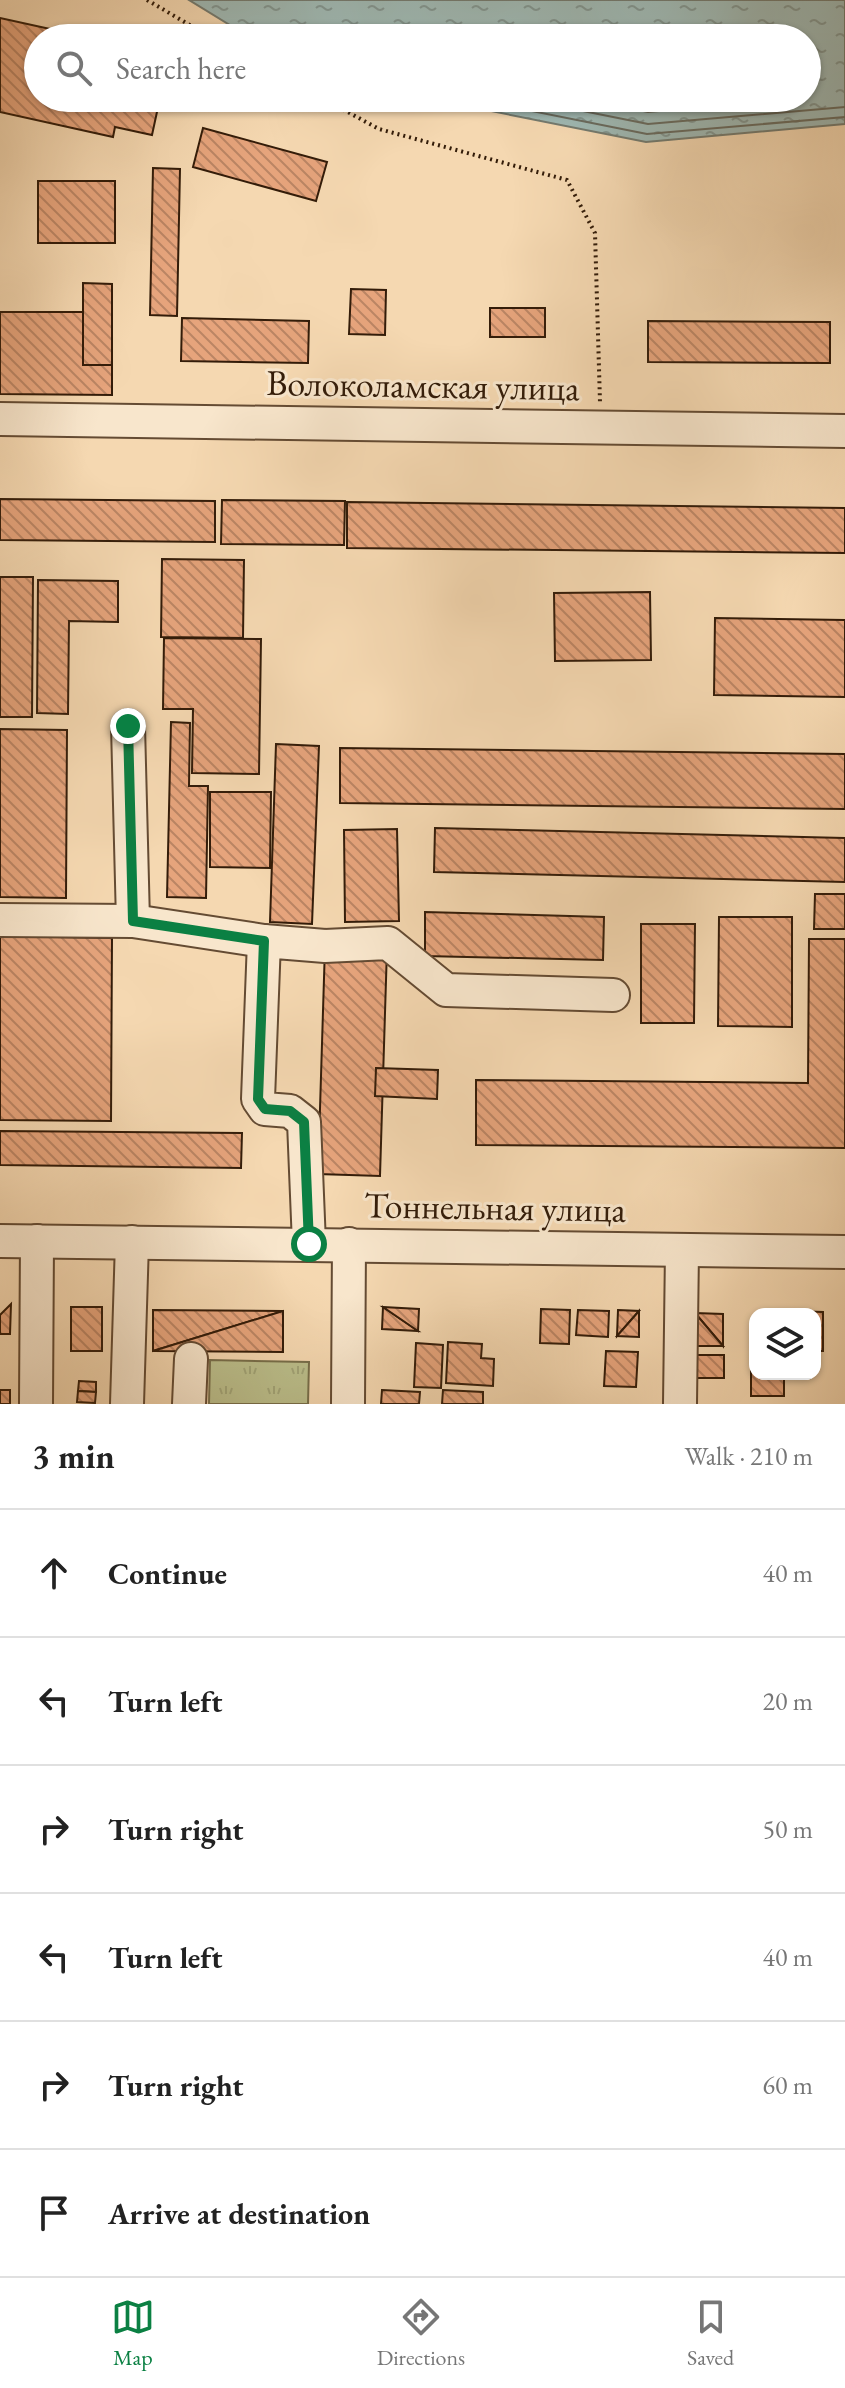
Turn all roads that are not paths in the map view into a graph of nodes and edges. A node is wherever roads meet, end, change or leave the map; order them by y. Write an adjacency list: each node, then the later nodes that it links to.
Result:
1 (0, 419): 2 (street, Волоколамская улица)
2 (845, 431)
3 (128, 726): 5 (street)
4 (0, 920): 5 (street)
5 (133, 921): 6 (street)
6 (264, 941): 7 (street); 11 (street)
7 (613, 995)
8 (0, 1241): 9 (street, Тоннельная улица)
9 (37, 1241): 10 (street, Тоннельная улица); 16 (street)
10 (132, 1242): 11 (street, Тоннельная улица); 17 (street)
11 (309, 1244): 12 (street, Тоннельная улица)
12 (349, 1244): 13 (street, Тоннельная улица); 19 (street)
13 (682, 1250): 14 (street, Тоннельная улица); 20 (street)
14 (845, 1252)
15 (191, 1359): 18 (street)
16 (36, 1404)
17 (127, 1404)
18 (189, 1404)
19 (348, 1404)
20 (680, 1404)

